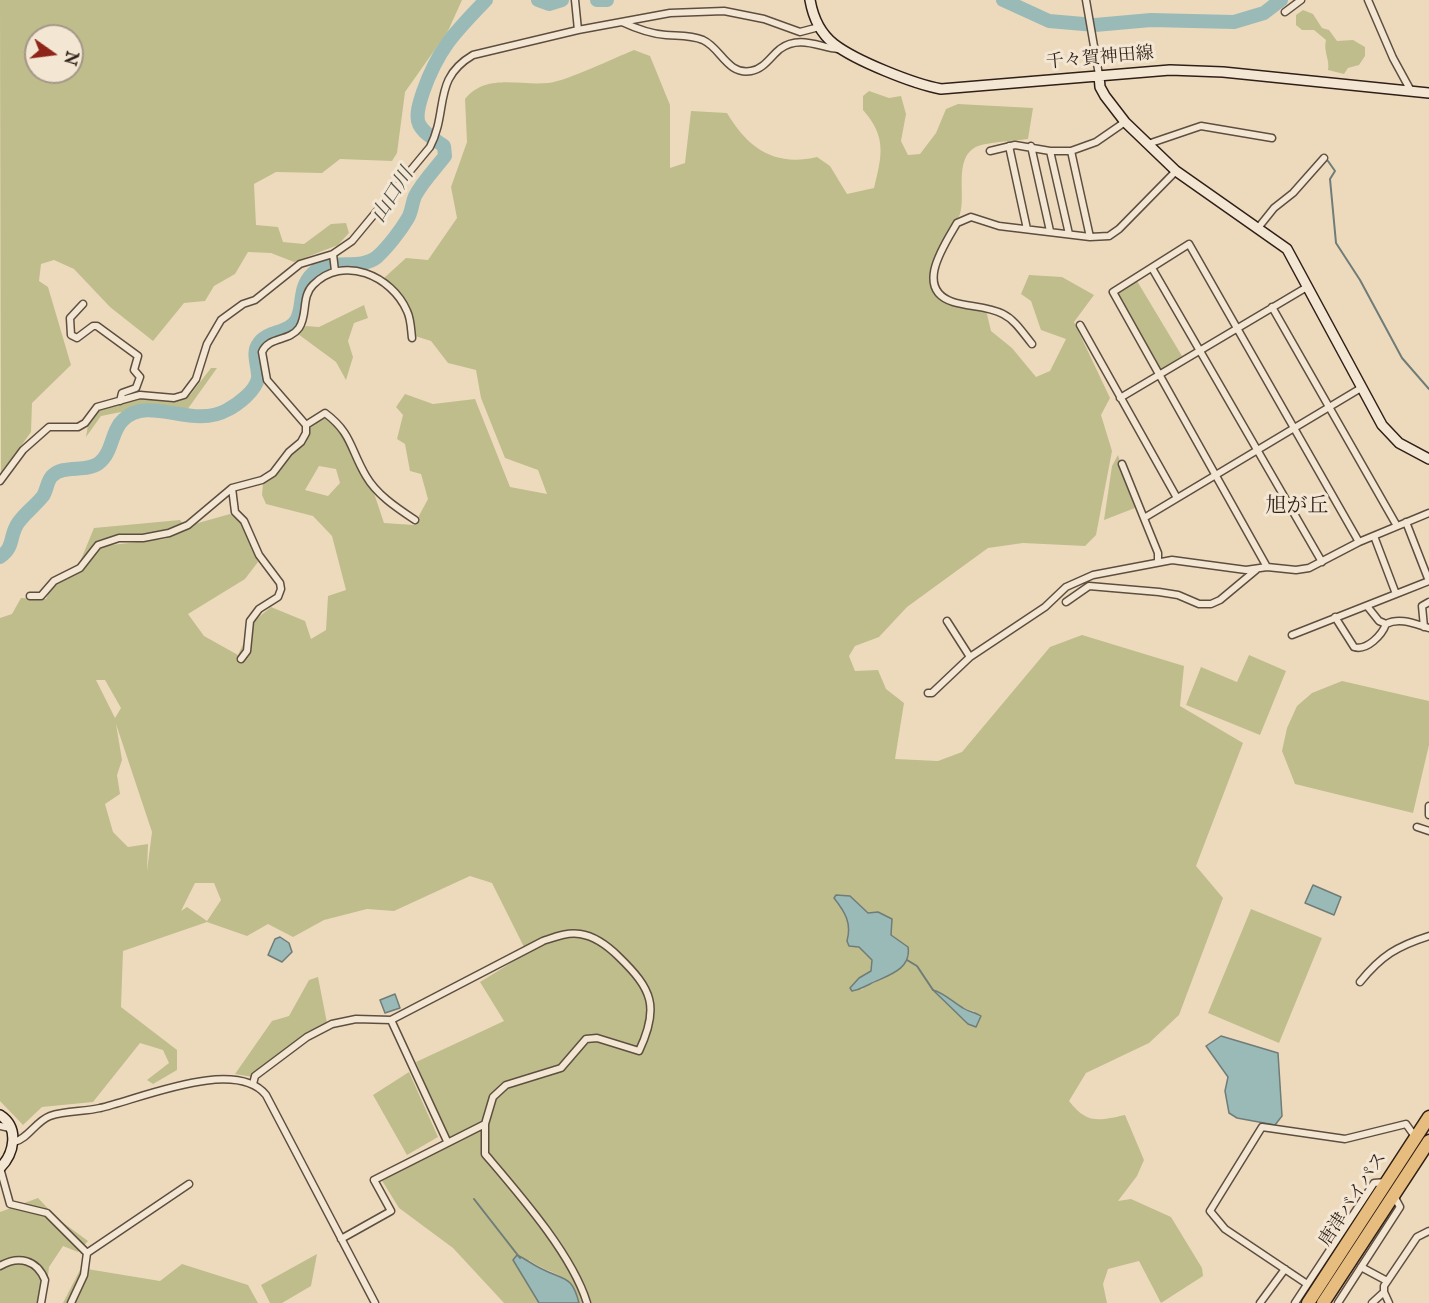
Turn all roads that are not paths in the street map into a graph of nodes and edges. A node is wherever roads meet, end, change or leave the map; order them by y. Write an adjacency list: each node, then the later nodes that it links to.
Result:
1 (810, 0): 8 (main road, 千々賀神田線)
2 (1086, 0): 11 (street)
3 (1301, 0): 6 (street)
4 (1368, 0): 12 (street)
5 (575, 1): 9 (street)
6 (1285, 12)
7 (622, 22): 8 (street); 9 (street); 10 (street)
8 (819, 27): 10 (main road, 千々賀神田線)
9 (578, 30): 29 (street)
10 (843, 49): 11 (main road, 千々賀神田線)
11 (1099, 75): 12 (main road, 千々賀神田線); 14 (main road)
12 (1411, 91): 13 (main road, 千々賀神田線)
13 (1429, 93)
14 (1125, 122): 16 (main road); 21 (street)
15 (1272, 138): 16 (street)
16 (1148, 144): 23 (main road)
17 (1009, 146): 18 (street); 19 (street); 25 (street)
18 (1030, 146): 20 (street); 26 (street)
19 (990, 151)
20 (1050, 151): 21 (street); 27 (street)
21 (1071, 151): 28 (street)
22 (1323, 158): 24 (street)
23 (1176, 171): 24 (main road); 28 (street)
24 (1258, 228): 32 (main road)
25 (1027, 229): 26 (street); 38 (street)
26 (1050, 231): 27 (street)
27 (1069, 234): 28 (street)
28 (1090, 237)
29 (333, 254): 31 (street); 43 (street)
30 (1152, 268): 36 (street); 39 (street); 40 (street)
31 (335, 271): 37 (street); 45 (street)
32 (1307, 287): 34 (street); 41 (main road)
33 (83, 304): 43 (street)
34 (1272, 307): 36 (street); 44 (street)
35 (1080, 326): 42 (street)
36 (1237, 328): 39 (street); 46 (street)
37 (412, 338)
38 (1032, 344)
39 (1200, 351): 40 (street); 47 (street)
40 (1160, 375): 42 (street); 50 (street)
41 (1361, 388): 44 (street); 48 (main road)
42 (1120, 399): 53 (street)
43 (120, 401): 51 (street)
44 (1329, 407): 46 (street); 58 (street)
45 (306, 425): 52 (street); 56 (street)
46 (1294, 428): 47 (street); 60 (street)
47 (1257, 450): 50 (street); 62 (street)
48 (1429, 459)
49 (1122, 464): 55 (street)
50 (1216, 475): 53 (street); 63 (street)
51 (0, 481)
52 (232, 488): 66 (street); 76 (street)
53 (1177, 498): 55 (street)
54 (1429, 513): 57 (street)
55 (1144, 518): 61 (street)
56 (415, 520)
57 (1406, 522): 58 (street); 65 (street)
58 (1397, 526): 59 (street)
59 (1374, 536): 60 (street); 65 (street)
60 (1359, 542): 62 (street)
61 (1158, 561): 64 (street); 75 (street)
62 (1322, 562): 63 (street)
63 (1267, 567): 64 (street)
64 (1256, 570): 67 (street)
65 (1396, 594): 69 (street)
66 (30, 596)
67 (1066, 602)
68 (1429, 603): 73 (street)
69 (1367, 606): 70 (street); 72 (street)
70 (1335, 617): 72 (street); 74 (street)
71 (947, 621): 75 (street)
72 (1386, 624): 73 (street)
73 (1426, 628)
74 (1292, 635)
75 (970, 657): 77 (street)
76 (241, 660)
77 (928, 693)
78 (1429, 806): 79 (street)
79 (1429, 815)
80 (1417, 827): 81 (street)
81 (1429, 831)
82 (1429, 936): 83 (street)
83 (1360, 982)
84 (391, 1020): 85 (street); 88 (street); 91 (street)
85 (253, 1083): 92 (street); 97 (street)
86 (0, 1115): 90 (main road)
87 (1429, 1117): 93 (highway, 唐津バイパス)
88 (485, 1124): 91 (street); 109 (street)
89 (0, 1126): 90 (street)
90 (10, 1128): 92 (main road)
91 (447, 1141): 97 (street)
92 (14, 1142): 94 (main road)
93 (1425, 1142): 100 (highway, 唐津バイパス); 101 (street); 102 (highway, 唐津バイパス)
94 (0, 1168): 98 (street)
95 (189, 1184): 98 (street)
96 (1429, 1231): 103 (street)
97 (341, 1239): 108 (street)
98 (87, 1253): 107 (street)
99 (0, 1266): 106 (street)
100 (1357, 1267): 103 (street); 113 (highway, 唐津バイパス); 114 (street)
101 (1285, 1269): 104 (street); 110 (street)
102 (1322, 1273): 104 (street); 112 (highway, 唐津バイパス)
103 (1387, 1281): 105 (street)
104 (1307, 1284): 111 (street)
105 (1384, 1292): 115 (street); 116 (street)
106 (41, 1303)
107 (70, 1303)
108 (375, 1303)
109 (587, 1303)
110 (1260, 1303)
111 (1295, 1303)
112 (1308, 1303)
113 (1323, 1303)
114 (1338, 1303)
115 (1372, 1303)
116 (1389, 1303)

